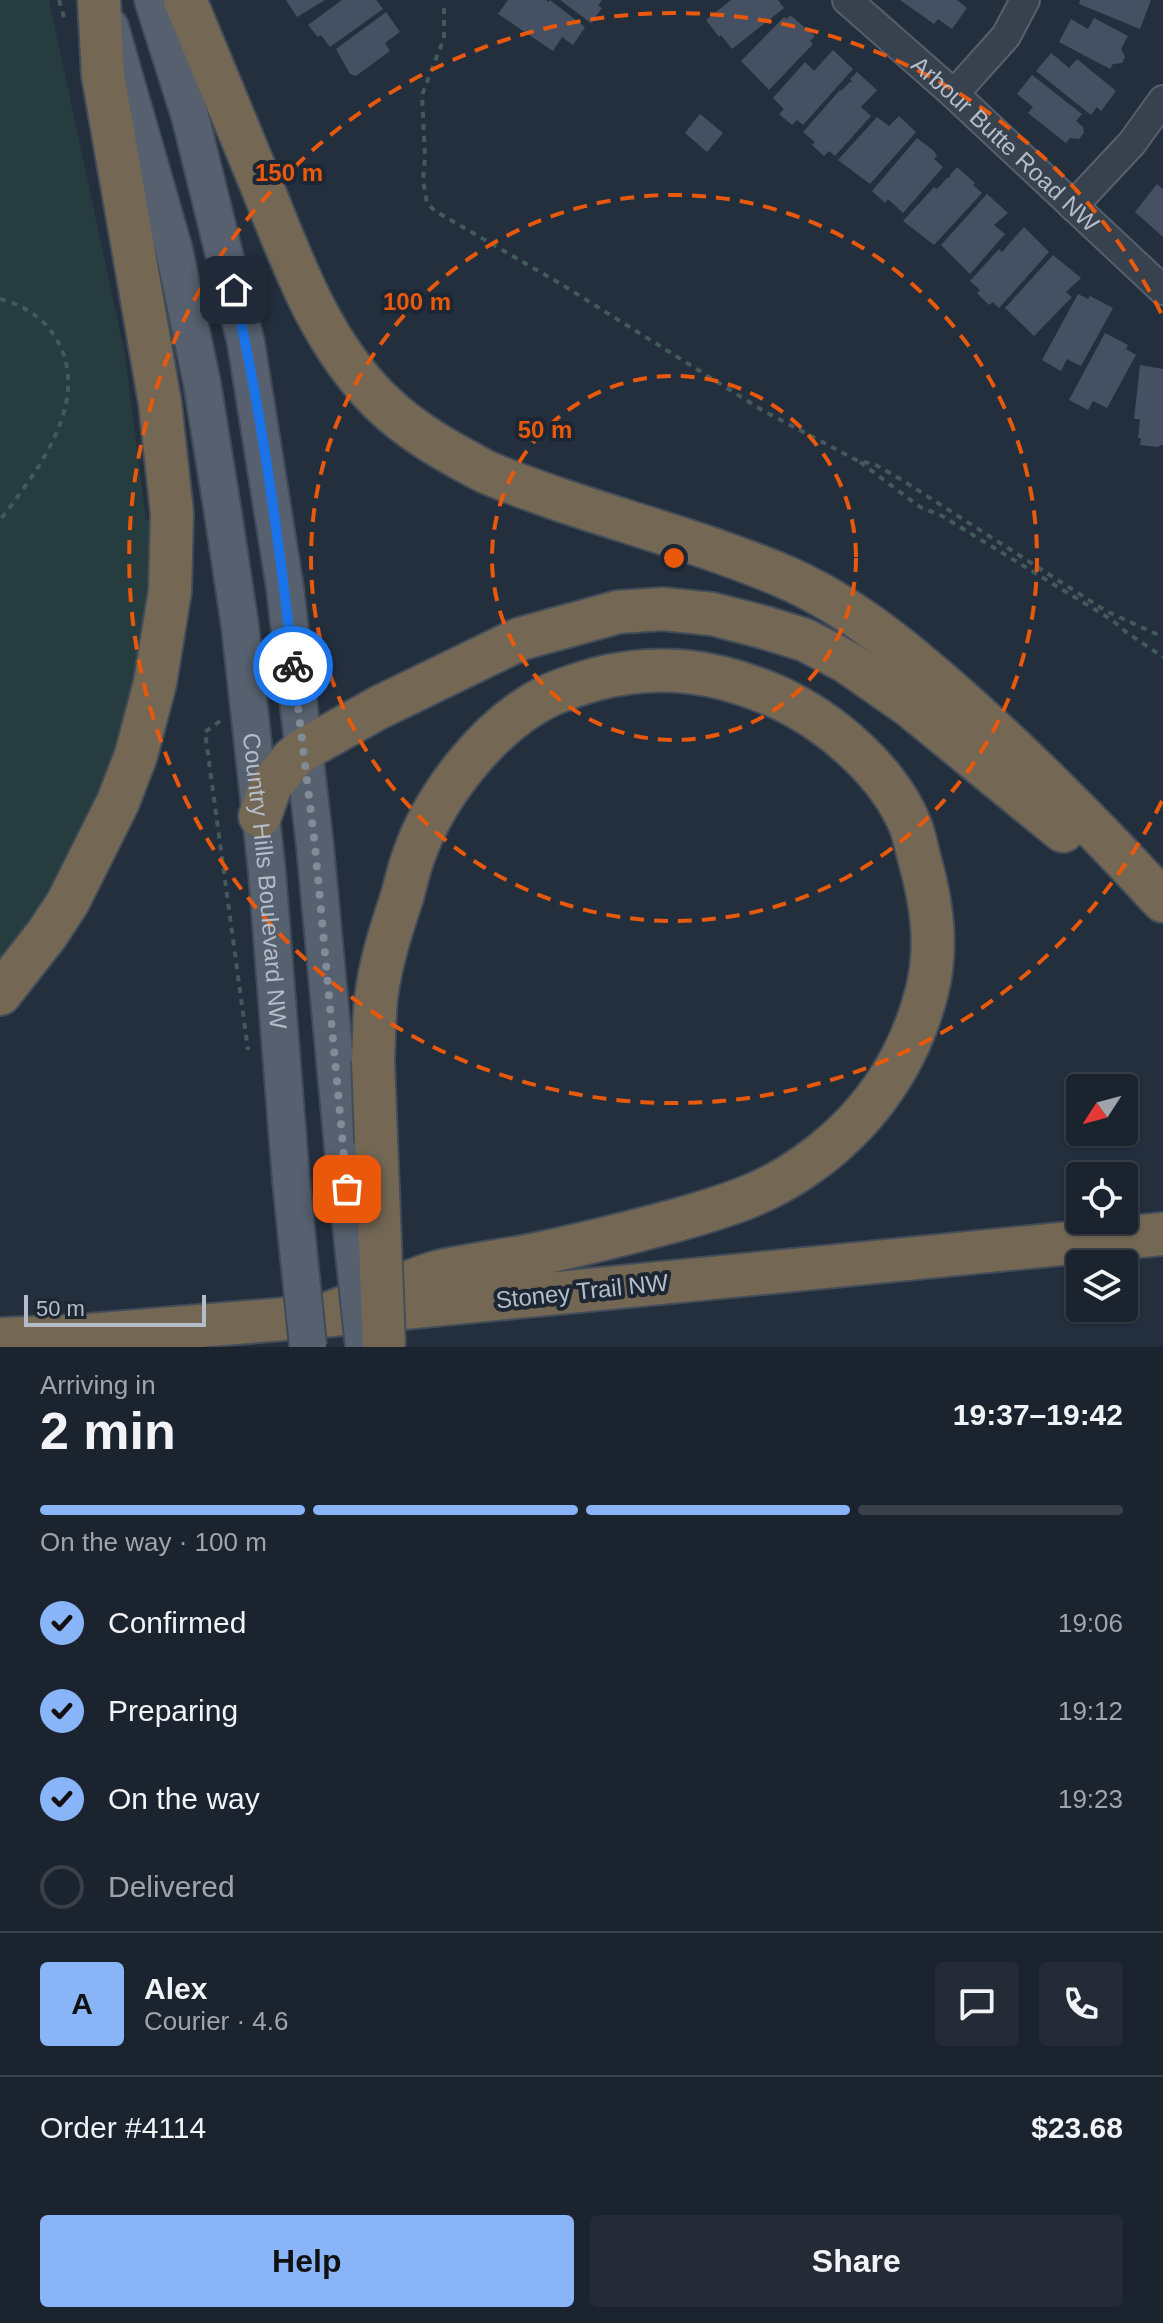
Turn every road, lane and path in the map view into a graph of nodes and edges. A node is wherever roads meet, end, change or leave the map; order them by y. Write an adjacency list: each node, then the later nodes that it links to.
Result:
1 (100, 0): 18 (main road, Country Hills Boulevard NW); 20 (highway)
2 (153, 0): 17 (main road, Country Hills Boulevard NW)
3 (185, 0): 19 (highway)
4 (847, 0): 7 (street, Arbour Butte Road NW)
5 (1025, 0): 7 (street)
6 (444, 8): 12 (path)
7 (954, 94): 9 (street, Arbour Butte Road NW)
8 (1163, 100): 9 (street)
9 (1073, 206): 10 (street, Arbour Butte Road NW)
10 (1163, 290)
11 (0, 299): 13 (path)
12 (858, 461): 14 (path); 15 (path)
13 (0, 520)
14 (1163, 637)
15 (1163, 657)
16 (222, 718): 21 (path)
17 (303, 750): 18 (highway); 19 (highway); 25 (main road, Country Hills Boulevard NW, bridge)
18 (260, 816): 24 (main road, Country Hills Boulevard NW, bridge)
19 (1163, 904)
20 (0, 994)
21 (249, 1058)
22 (1163, 1234): 24 (highway, Stoney Trail NW)
23 (0, 1339): 24 (highway, Stoney Trail NW)
24 (311, 1339): 26 (highway, bridge)
25 (364, 1347)
26 (384, 1347)

